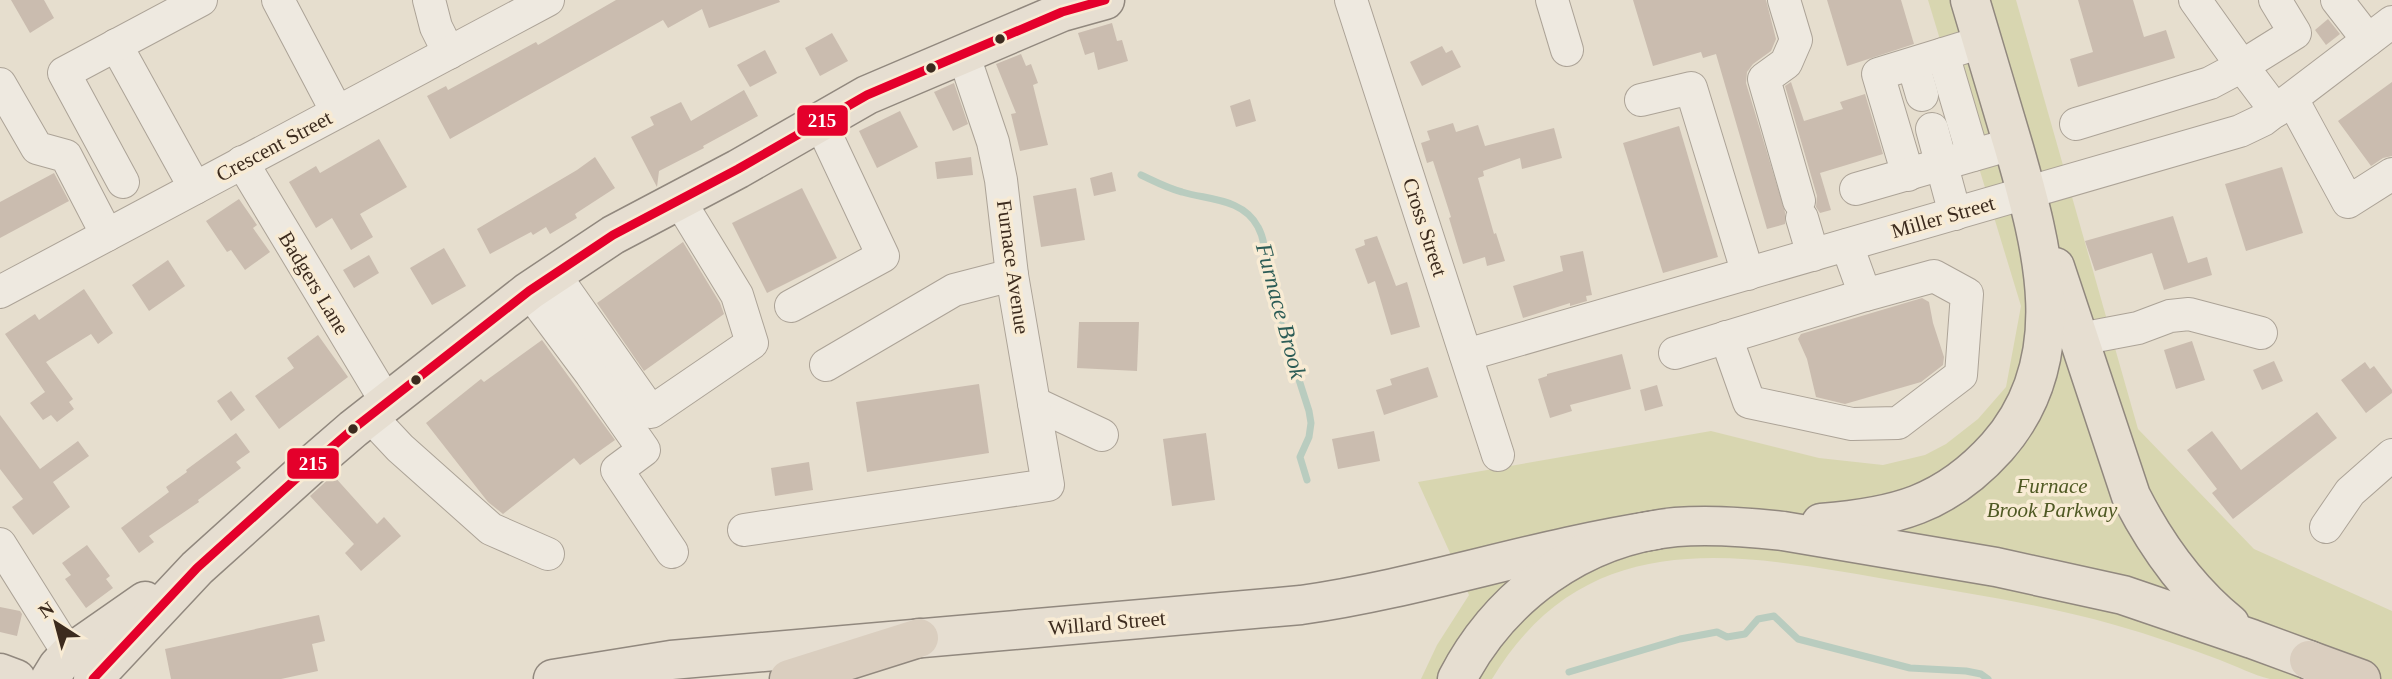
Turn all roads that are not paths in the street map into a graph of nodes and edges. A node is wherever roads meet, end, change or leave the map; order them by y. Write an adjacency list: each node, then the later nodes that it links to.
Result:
1 (201, 0): 15 (street)
2 (278, 0): 26 (street)
3 (429, 0): 17 (street)
4 (548, 0): 17 (street, Crescent Street)
5 (1105, 0): 18 (main road)
6 (1351, 0): 55 (street, Cross Street)
7 (1552, 0): 16 (street)
8 (1784, 0): 44 (street)
9 (1970, 0): 14 (main road)
10 (2195, 0): 21 (street)
11 (2275, 0): 21 (street)
12 (2337, 0): 13 (street)
13 (2380, 31): 25 (street, Miller Street)
14 (1982, 41): 19 (street); 30 (main road)
15 (116, 45): 36 (street); 37 (street)
16 (1567, 50)
17 (449, 53): 26 (street, Crescent Street)
18 (963, 53): 27 (main road); 46 (street, Furnace Avenue)
19 (1943, 54): 20 (street); 31 (street)
20 (1913, 64): 23 (street); 35 (street)
21 (2242, 66): 25 (street); 28 (street)
22 (0, 84): 42 (street)
23 (1922, 95)
24 (1641, 100): 45 (street)
25 (2284, 105): 34 (street); 39 (street, Miller Street)
26 (337, 112): 32 (street, Crescent Street)
27 (820, 122): 40 (main road); 50 (street)
28 (2076, 124)
29 (1932, 129): 33 (street)
30 (2012, 144): 31 (street); 39 (main road)
31 (1973, 155): 33 (street)
32 (242, 162): 37 (street, Crescent Street); 58 (street, Badgers Lane)
33 (1942, 164): 35 (street); 41 (street)
34 (2392, 174)
35 (1908, 175): 38 (street)
36 (122, 182)
37 (195, 188): 42 (street, Crescent Street)
38 (1856, 189)
39 (2027, 193): 41 (street, Miller Street); 53 (main road); 62 (main road)
40 (680, 200): 47 (main road); 47 (street)
41 (1955, 214): 43 (street, Miller Street)
42 (107, 234): 48 (street, Crescent Street)
43 (1847, 245): 44 (street, Miller Street); 49 (street)
44 (1813, 255): 45 (street, Miller Street)
45 (1748, 274): 55 (street, Miller Street)
46 (1012, 275): 56 (street); 57 (street, Furnace Avenue)
47 (542, 283): 58 (main road); 67 (street)
48 (0, 292)
49 (1865, 295): 52 (street); 52 (street)
50 (791, 306)
51 (2261, 333): 53 (street)
52 (1726, 337): 54 (street)
53 (2080, 339): 71 (main road)
54 (1675, 353)
55 (1466, 355): 60 (street, Cross Street)
56 (826, 365)
57 (1034, 404): 59 (street); 64 (street, Furnace Avenue)
58 (378, 410): 68 (street, Badgers Lane); 69 (main road)
59 (1102, 435)
60 (1498, 454)
61 (2392, 455): 63 (street)
62 (1753, 527): 65 (main road); 71 (main road)
63 (2326, 527)
64 (744, 530)
65 (1656, 530): 70 (main road, Willard Street); 74 (main road)
66 (0, 544): 75 (street)
67 (672, 552)
68 (548, 554)
69 (197, 568): 73 (main road); 75 (main road)
70 (919, 638): 78 (main road, Willard Street); 79 (highway)
71 (2252, 639): 72 (main road)
72 (2309, 660): 80 (main road); 81 (highway)
73 (126, 662): 75 (main road)
74 (1462, 670)
75 (71, 671)
76 (0, 673): 77 (main road)
77 (16, 679)
78 (553, 679)
79 (789, 679)
80 (2347, 679)
81 (2361, 679)

